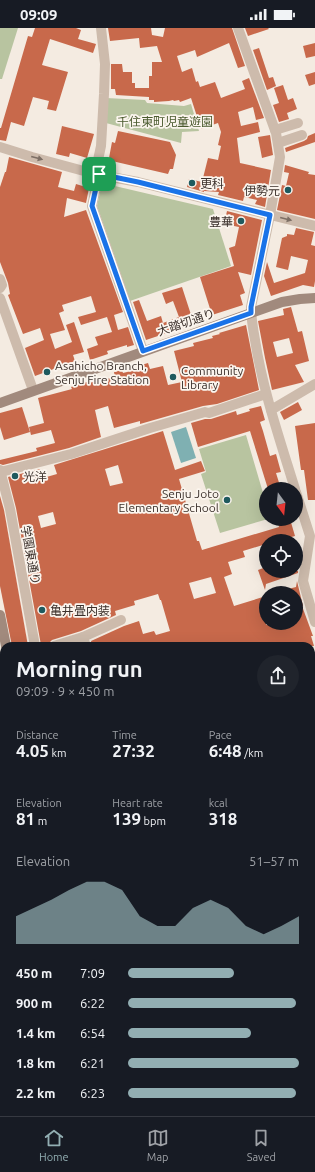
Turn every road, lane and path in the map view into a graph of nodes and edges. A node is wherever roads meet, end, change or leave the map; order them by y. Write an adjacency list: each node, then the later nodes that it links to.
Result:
1 (102, 28): 8 (street)
2 (238, 28): 4 (street)
3 (298, 123): 4 (street)
4 (275, 130): 6 (street)
5 (302, 135): 6 (street)
6 (278, 143): 9 (street)
7 (0, 146): 8 (street, one-way to 8)
8 (97, 174): 9 (street); 16 (street)
9 (270, 215): 10 (street, one-way to 10); 15 (street)
10 (315, 226)
11 (0, 279): 12 (street)
12 (0, 288)
13 (0, 298): 18 (street)
14 (315, 298): 15 (street, 大踏切通り)
15 (251, 313): 16 (street, 大踏切通り); 19 (street)
16 (143, 351): 18 (street, 大踏切通り)
17 (315, 384): 21 (street)
18 (33, 390): 20 (street, 大踏切通り)
19 (266, 394): 21 (street); 22 (street)
20 (0, 403)
21 (271, 410): 23 (street)
22 (0, 471): 30 (street, 学園東通り)
23 (293, 482)
24 (303, 514): 27 (street)
25 (0, 615): 29 (street)
26 (121, 620): 28 (street)
27 (315, 622)
28 (85, 641)
29 (5, 642)
30 (34, 642)

